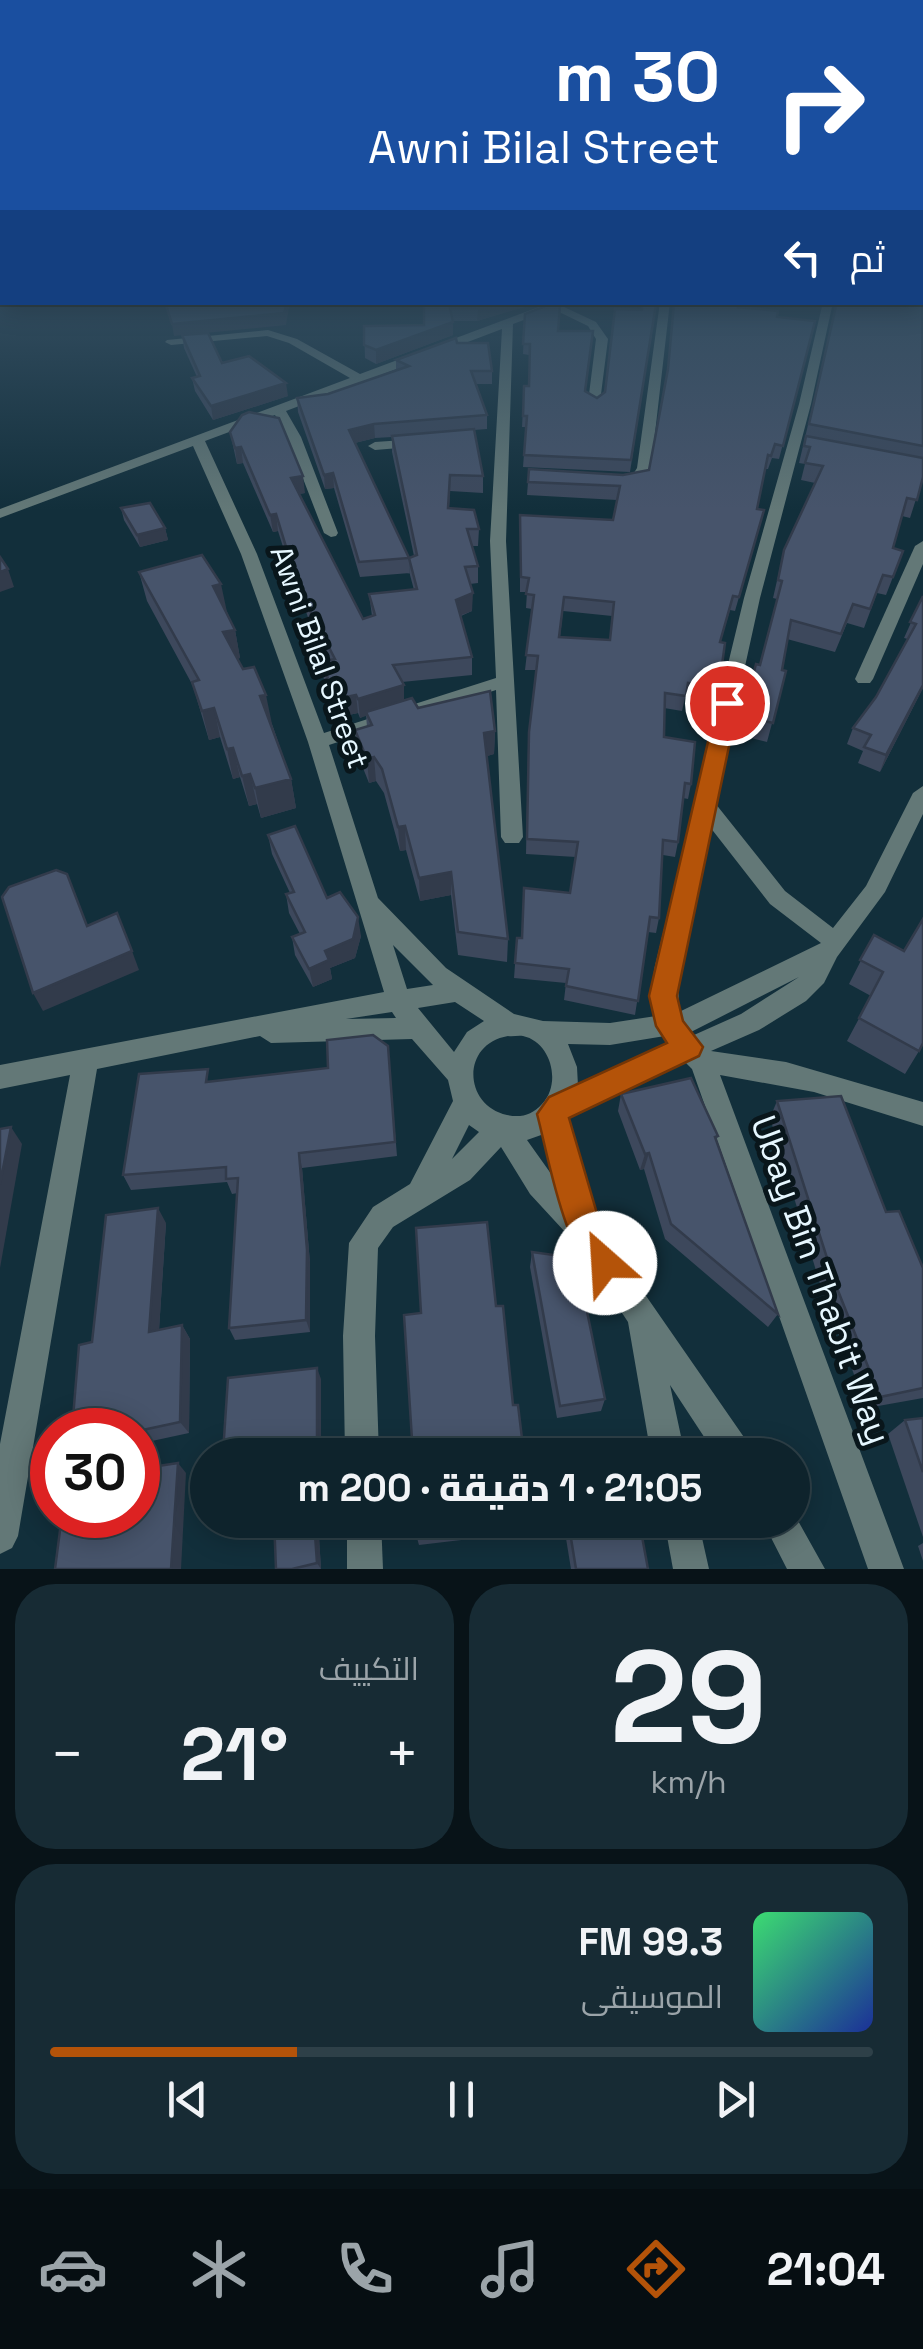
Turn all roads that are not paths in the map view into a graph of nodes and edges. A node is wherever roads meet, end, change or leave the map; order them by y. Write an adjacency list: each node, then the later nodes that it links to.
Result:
1 (332, 363): 7 (street)
2 (402, 363): 7 (street)
3 (495, 363): 10 (street)
4 (599, 363): 8 (street)
5 (660, 363): 17 (street)
6 (817, 363): 25 (street, Ubay Bin Thabit Way)
7 (360, 379): 9 (street)
8 (594, 402)
9 (278, 408): 12 (street); 19 (street)
10 (501, 436): 11 (street); 15 (street)
11 (483, 438)
12 (197, 439): 18 (street); 23 (street, Awni Bilal Street)
13 (429, 442): 14 (street)
14 (375, 446)
15 (502, 474): 16 (street); 22 (street)
16 (520, 475)
17 (606, 480)
18 (0, 514)
19 (331, 534)
20 (923, 546): 21 (street)
21 (864, 679)
22 (502, 682): 23 (street); 26 (street)
23 (318, 742): 27 (street, Awni Bilal Street)
24 (923, 793): 28 (street, Awni Bilal Street)
25 (704, 804): 28 (street); 34 (street, Ubay Bin Thabit Way)
26 (512, 837)
27 (370, 900): 29 (street, Awni Bilal Street); 30 (street, Awni Bilal Street)
28 (832, 946): 34 (street, Awni Bilal Street)
29 (455, 992): 30 (street); 32 (street, Awni Bilal Street)
30 (399, 1002): 31 (street, Awni Bilal Street); 33 (street)
31 (418, 1028): 33 (street); 36 (street, Awni Bilal Street)
32 (525, 1029): 34 (street, Awni Bilal Street); 36 (street); 39 (street)
33 (234, 1032): 35 (street)
34 (687, 1045): 39 (street, Awni Bilal Street); 40 (street); 55 (street, Ubay Bin Thabit Way)
35 (85, 1062): 37 (street); 48 (street)
36 (458, 1073): 38 (street)
37 (0, 1078)
38 (466, 1102): 41 (street); 42 (street)
39 (556, 1110): 41 (street); 43 (street)
40 (923, 1114)
41 (502, 1126): 42 (street); 43 (street)
42 (422, 1192): 45 (street)
43 (587, 1235): 44 (street)
44 (641, 1319): 46 (street); 47 (street)
45 (362, 1438)
46 (665, 1438)
47 (724, 1438)
48 (0, 1536)
49 (364, 1538): 52 (street)
50 (685, 1538): 53 (street)
51 (789, 1538): 54 (street)
52 (365, 1569)
53 (691, 1569)
54 (807, 1569)
55 (886, 1569)

